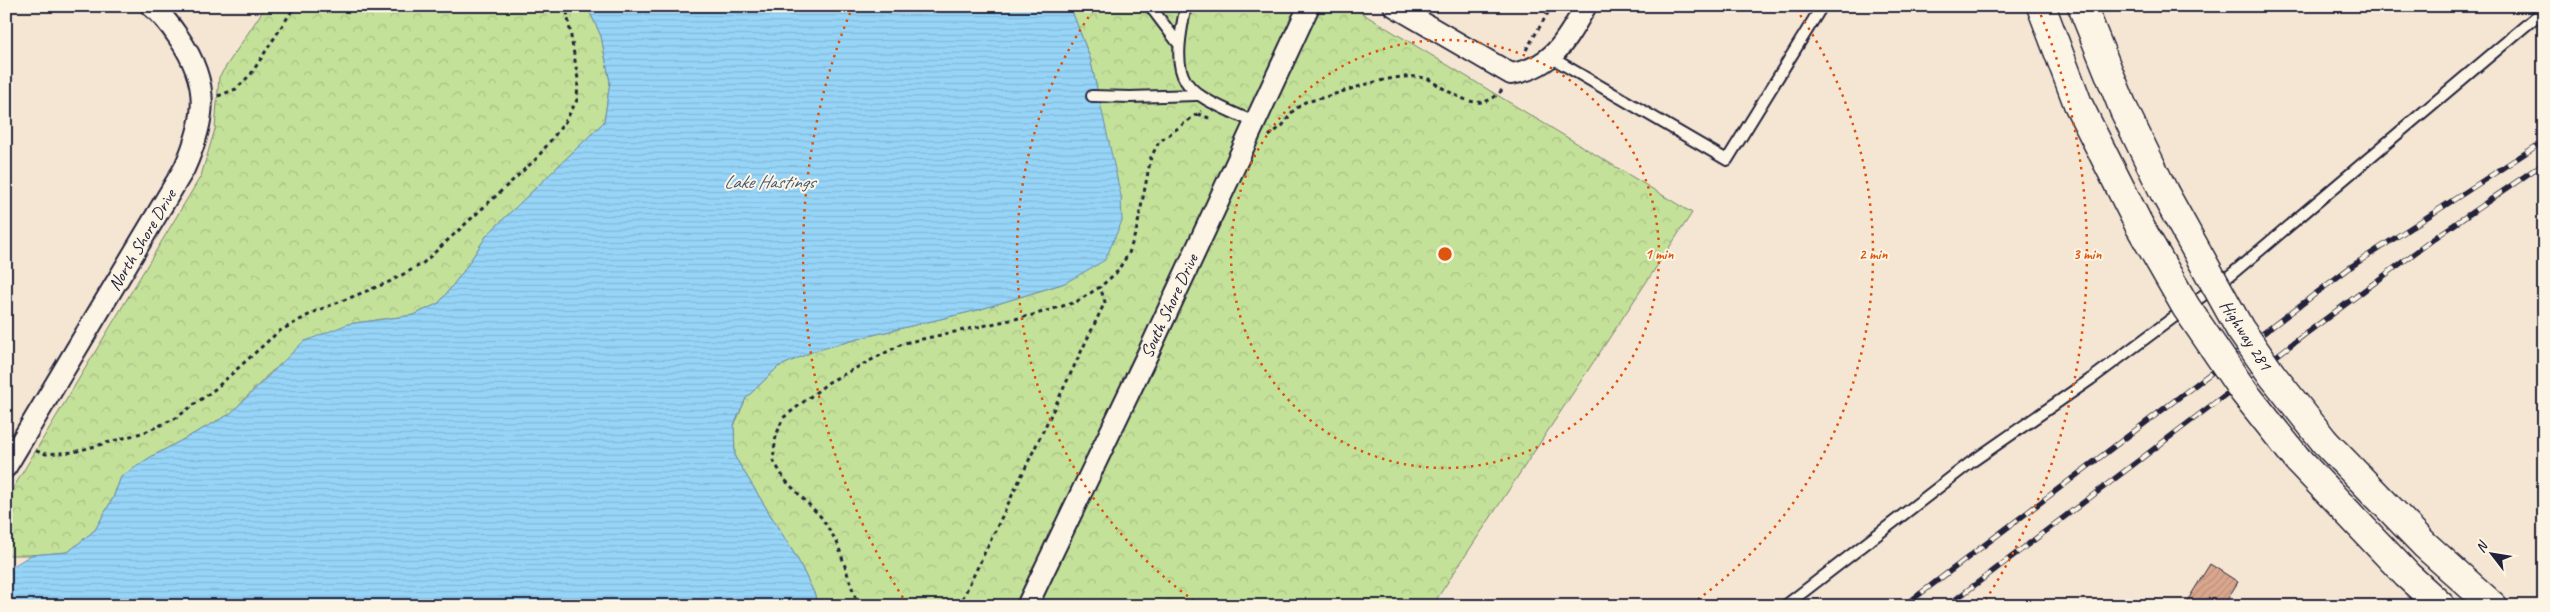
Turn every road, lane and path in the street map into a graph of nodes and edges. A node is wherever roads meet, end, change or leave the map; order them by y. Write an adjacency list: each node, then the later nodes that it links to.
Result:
1 (151, 6): 19 (street, North Shore Drive)
2 (295, 6): 19 (path)
3 (566, 6): 25 (path)
4 (1150, 6): 14 (lane)
5 (1186, 6): 14 (lane)
6 (1309, 6): 23 (street, South Shore Drive)
7 (1394, 6): 16 (street)
8 (1552, 6): 16 (path)
9 (1586, 6): 15 (street)
10 (1822, 6): 15 (lane)
11 (2041, 6): 31 (highway, Highway 281, bridge)
12 (2082, 6): 32 (highway, Highway 281, bridge)
13 (2544, 10): 30 (lane)
14 (1178, 43): 17 (lane)
15 (1558, 50): 16 (street)
16 (1511, 74): 23 (path)
17 (1196, 95): 18 (lane); 20 (lane)
18 (1092, 96)
19 (202, 102): 25 (street, North Shore Drive)
20 (1210, 103): 21 (path); 23 (lane)
21 (1198, 114): 22 (path); 24 (path)
22 (1215, 120)
23 (1251, 127): 29 (street, South Shore Drive)
24 (1100, 287): 27 (path); 28 (path)
25 (19, 445): 26 (street, North Shore Drive)
26 (6, 467)
27 (858, 606)
28 (959, 606)
29 (1028, 606)
30 (1785, 606)
31 (2441, 606)
32 (2493, 606)

